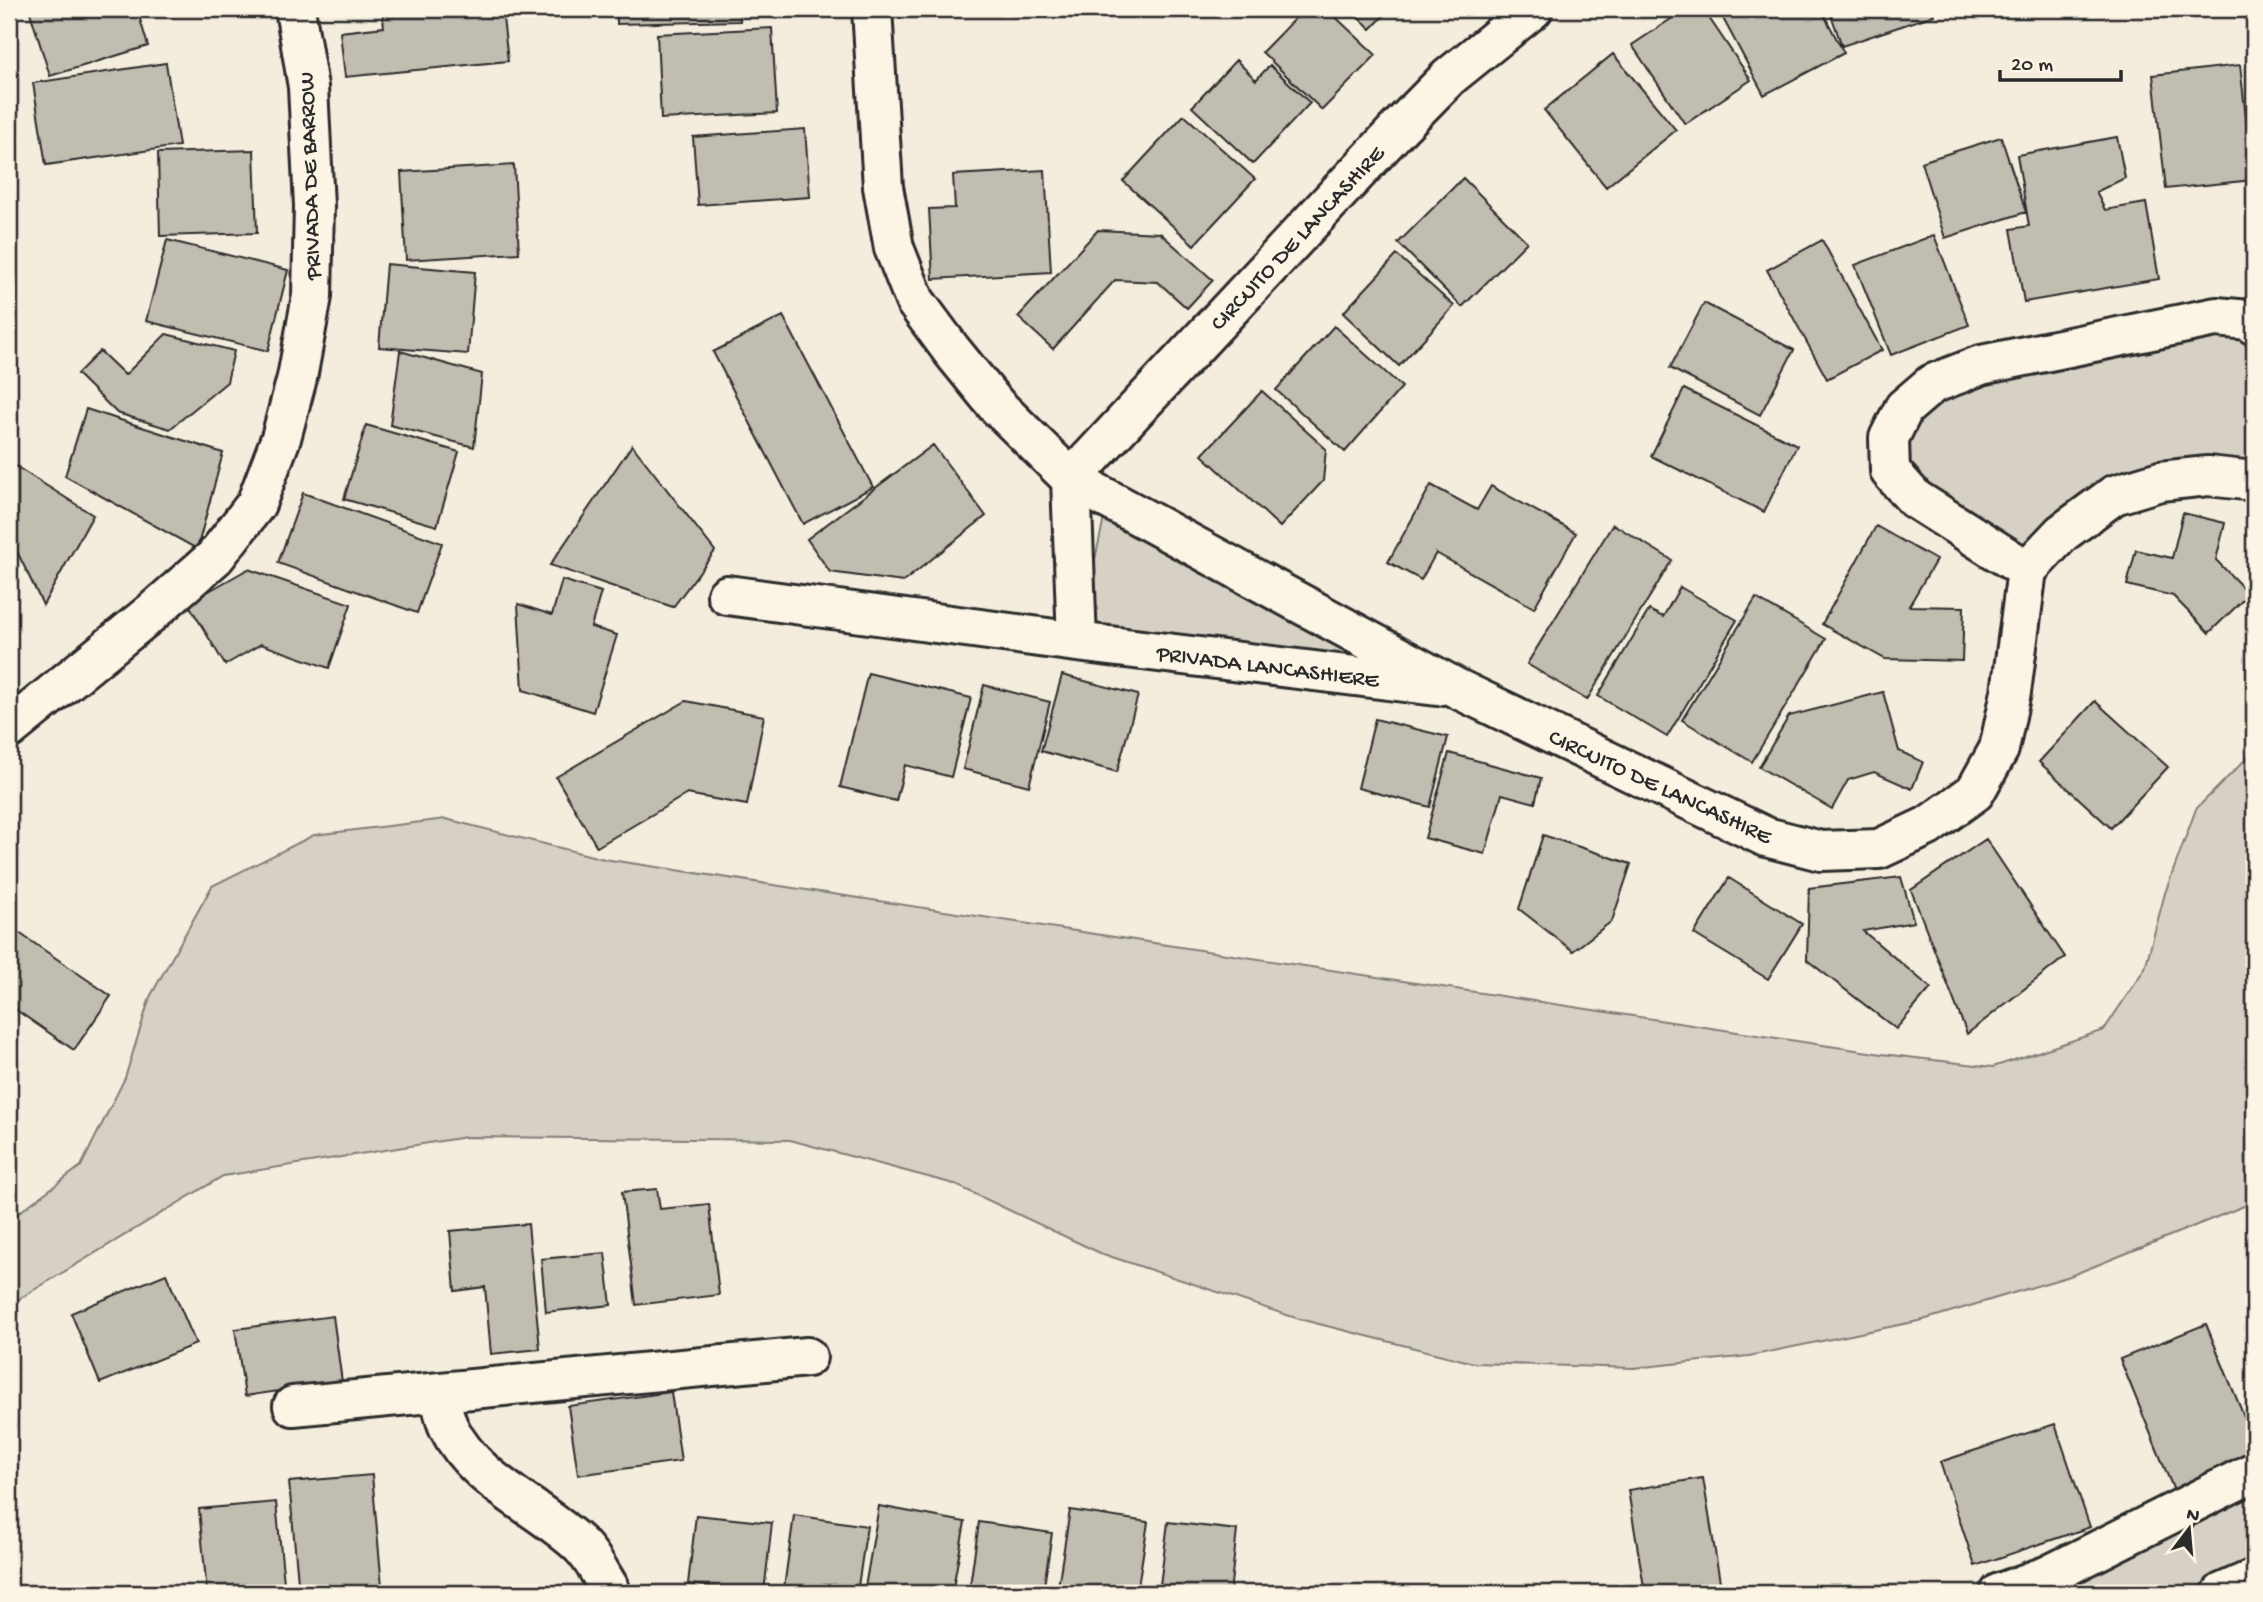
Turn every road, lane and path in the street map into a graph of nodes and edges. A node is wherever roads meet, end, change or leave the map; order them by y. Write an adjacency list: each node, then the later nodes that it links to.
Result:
1 (295, 9): 11 (street, PRIVADA DE BARROW)
2 (872, 9): 5 (street, CIRCUITO DE LANCASHIRE)
3 (1533, 9): 5 (street, CIRCUITO DE LANCASHIRE)
4 (2254, 325): 7 (street)
5 (1071, 478): 9 (street); 10 (street, CIRCUITO DE LANCASHIRE)
6 (2253, 478): 7 (street)
7 (2027, 570): 10 (street, CIRCUITO DE LANCASHIRE)
8 (727, 595): 9 (street, PRIVADA LANCASHIERE)
9 (1077, 642): 10 (street, PRIVADA LANCASHIERE)
10 (1458, 689)
11 (9, 729)
12 (807, 1357): 13 (street)
13 (439, 1392): 14 (street); 17 (street)
14 (293, 1406)
15 (2254, 1472): 18 (street)
16 (2254, 1579): 19 (street)
17 (610, 1593)
18 (2000, 1593)
19 (2222, 1593)

